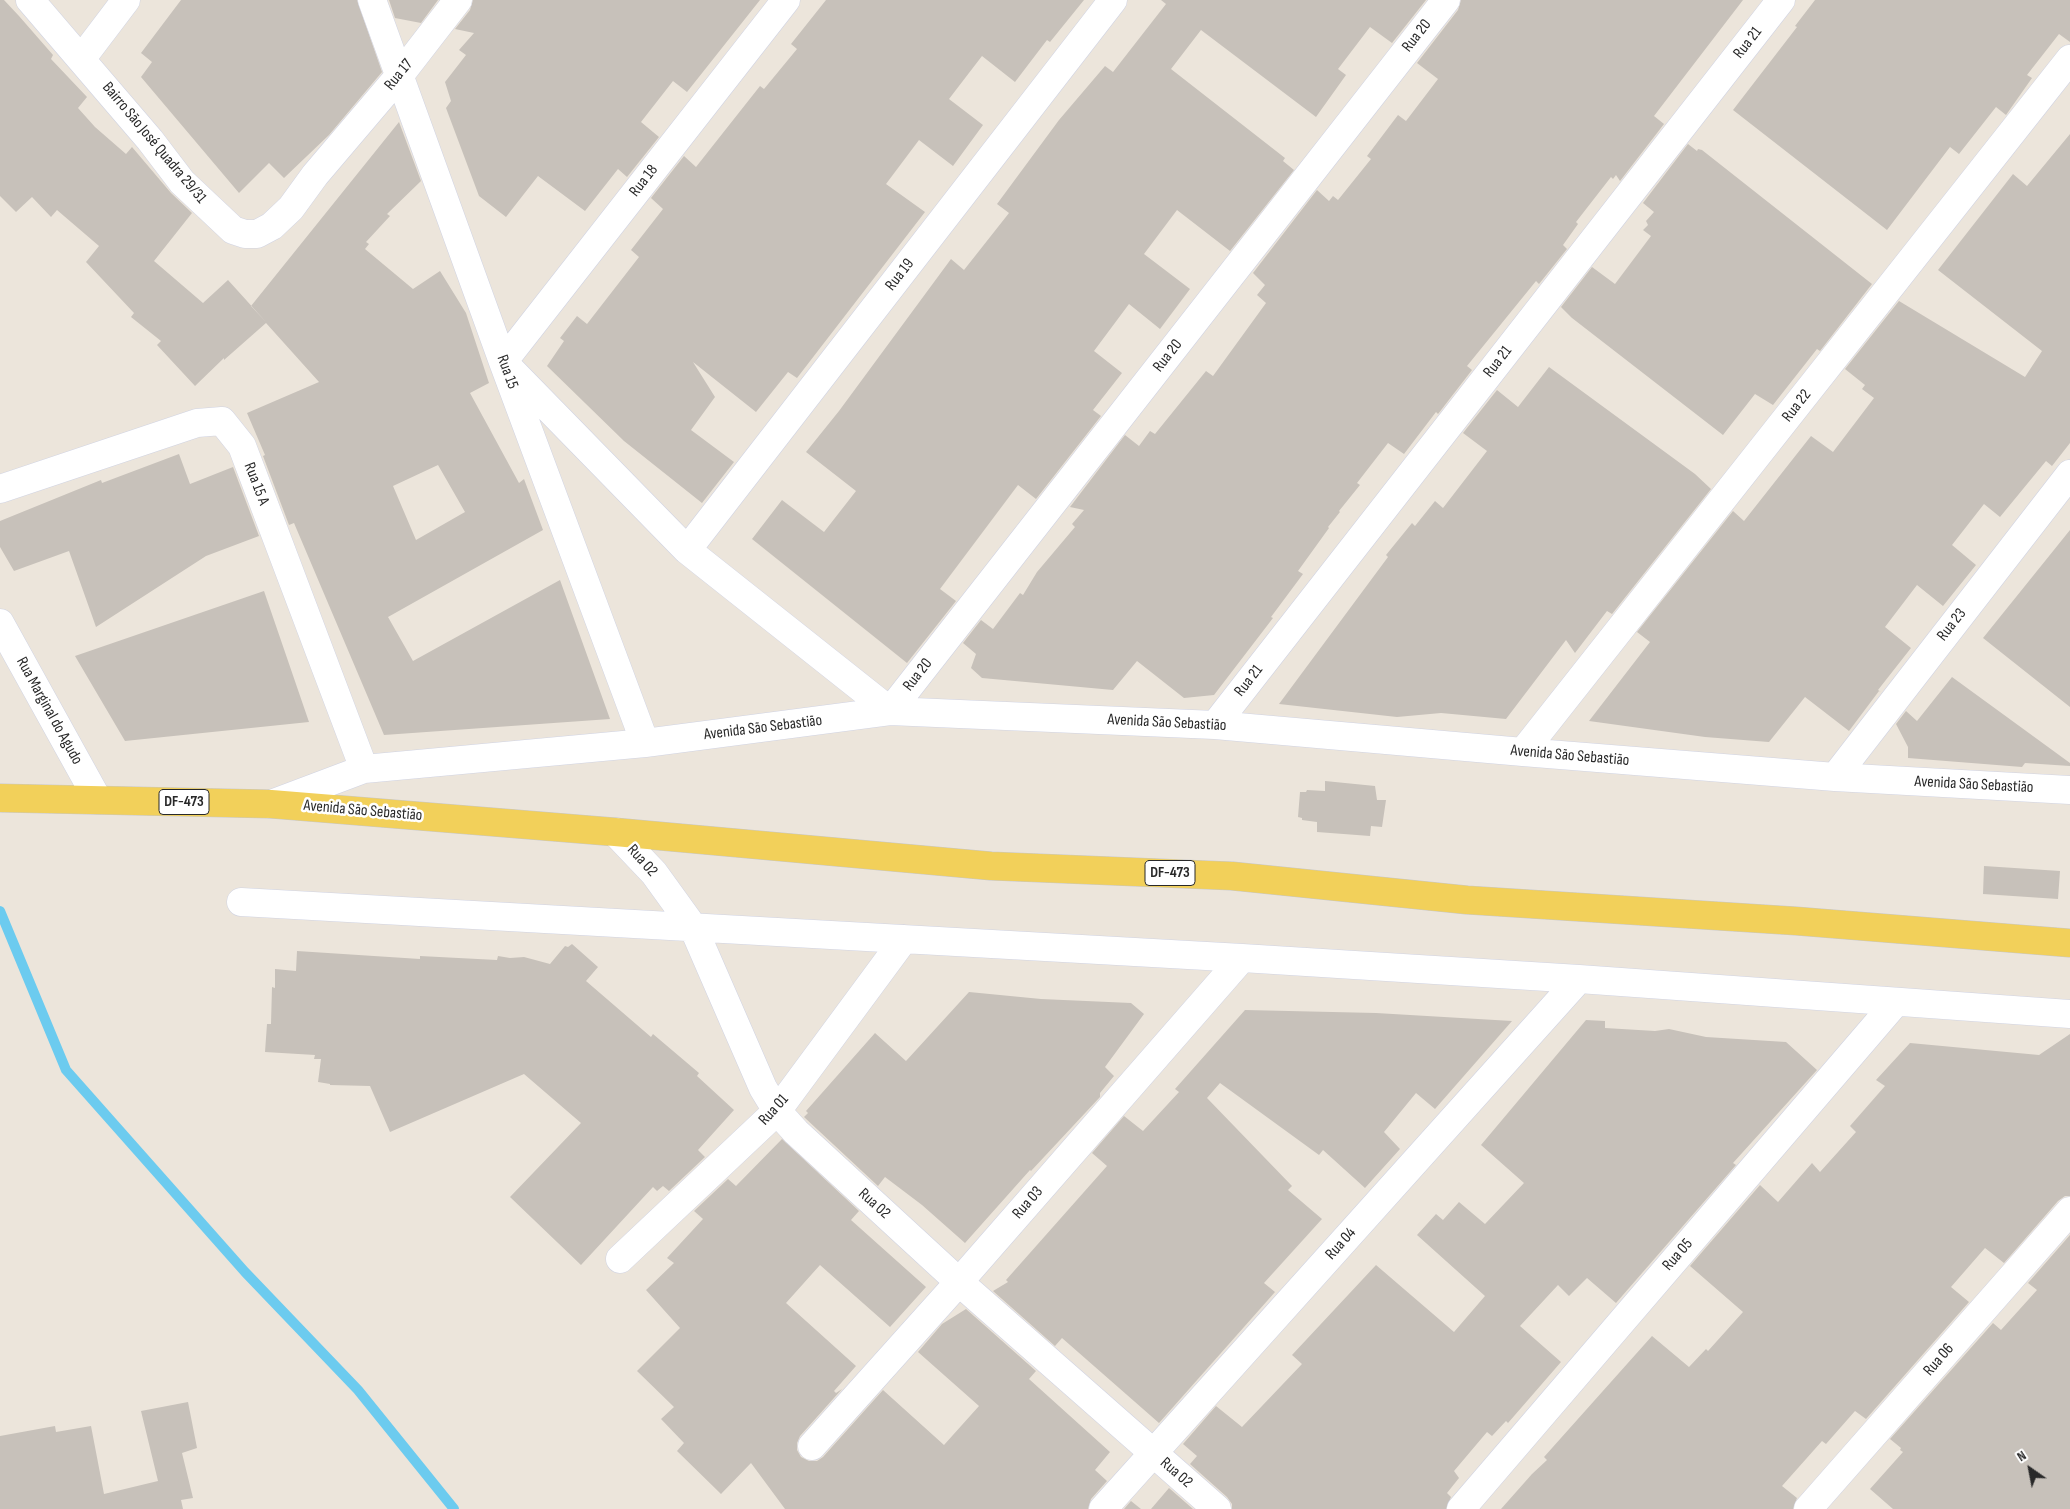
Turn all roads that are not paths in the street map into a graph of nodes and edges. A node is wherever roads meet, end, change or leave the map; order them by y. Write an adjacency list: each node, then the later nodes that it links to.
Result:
1 (30, 0): 9 (street, Bairro São José Quadra 29/31)
2 (126, 0): 9 (street)
3 (372, 0): 11 (street, Rua 15)
4 (458, 0): 11 (street, Rua 17)
5 (786, 0): 13 (street, Rua 18)
6 (1112, 0): 16 (street, Rua 19)
7 (1446, 0): 18 (street, Rua 20)
8 (1781, 0): 19 (street, Rua 21)
9 (82, 58): 12 (street, Bairro São José Quadra 29/31)
10 (2070, 59): 21 (street, Rua 22)
11 (400, 75): 12 (street, Rua 17); 13 (street, Rua 15)
12 (337, 148)
13 (503, 362): 16 (street); 20 (street, Rua 15)
14 (2070, 474): 23 (street, Rua 23)
15 (0, 489): 22 (street, Rua 15 A)
16 (687, 550): 18 (street)
17 (0, 623): 26 (street, Rua Marginal do Agudo)
18 (890, 711): 19 (street, Avenida São Sebastião); 20 (street, Avenida São Sebastião)
19 (1215, 725): 21 (street, Avenida São Sebastião)
20 (646, 743): 22 (street, Avenida São Sebastião)
21 (1523, 752): 23 (street, Avenida São Sebastião)
22 (364, 769): 27 (street, Avenida São Sebastião)
23 (1835, 777): 24 (street, Avenida São Sebastião)
24 (2070, 790)
25 (0, 798): 26 (main road, Avenida São Sebastião / DF-473)
26 (98, 800): 27 (main road, Avenida São Sebastião / DF-473)
27 (271, 804): 28 (main road, Avenida São Sebastião / DF-473)
28 (615, 832): 30 (street, Rua 02); 32 (main road, Avenida São Sebastião / DF-473)
29 (241, 902): 30 (street)
30 (693, 927): 31 (street); 37 (street, Rua 02)
31 (904, 939): 33 (street); 37 (street, Rua 01)
32 (2070, 943)
33 (1242, 958): 34 (street); 40 (street, Rua 03)
34 (1579, 979): 35 (street); 42 (street, Rua 04)
35 (1896, 1002): 36 (street); 45 (street, Rua 05)
36 (2070, 1014)
37 (777, 1111): 39 (street, Rua 01); 40 (street, Rua 02)
38 (2070, 1211): 46 (street, Rua 06)
39 (620, 1260)
40 (960, 1282): 41 (street, Rua 03); 42 (street, Rua 02)
41 (812, 1446)
42 (1153, 1453): 43 (street, Rua 04); 44 (street, Rua 02)
43 (1103, 1509)
44 (1217, 1509)
45 (1461, 1509)
46 (1808, 1509)

